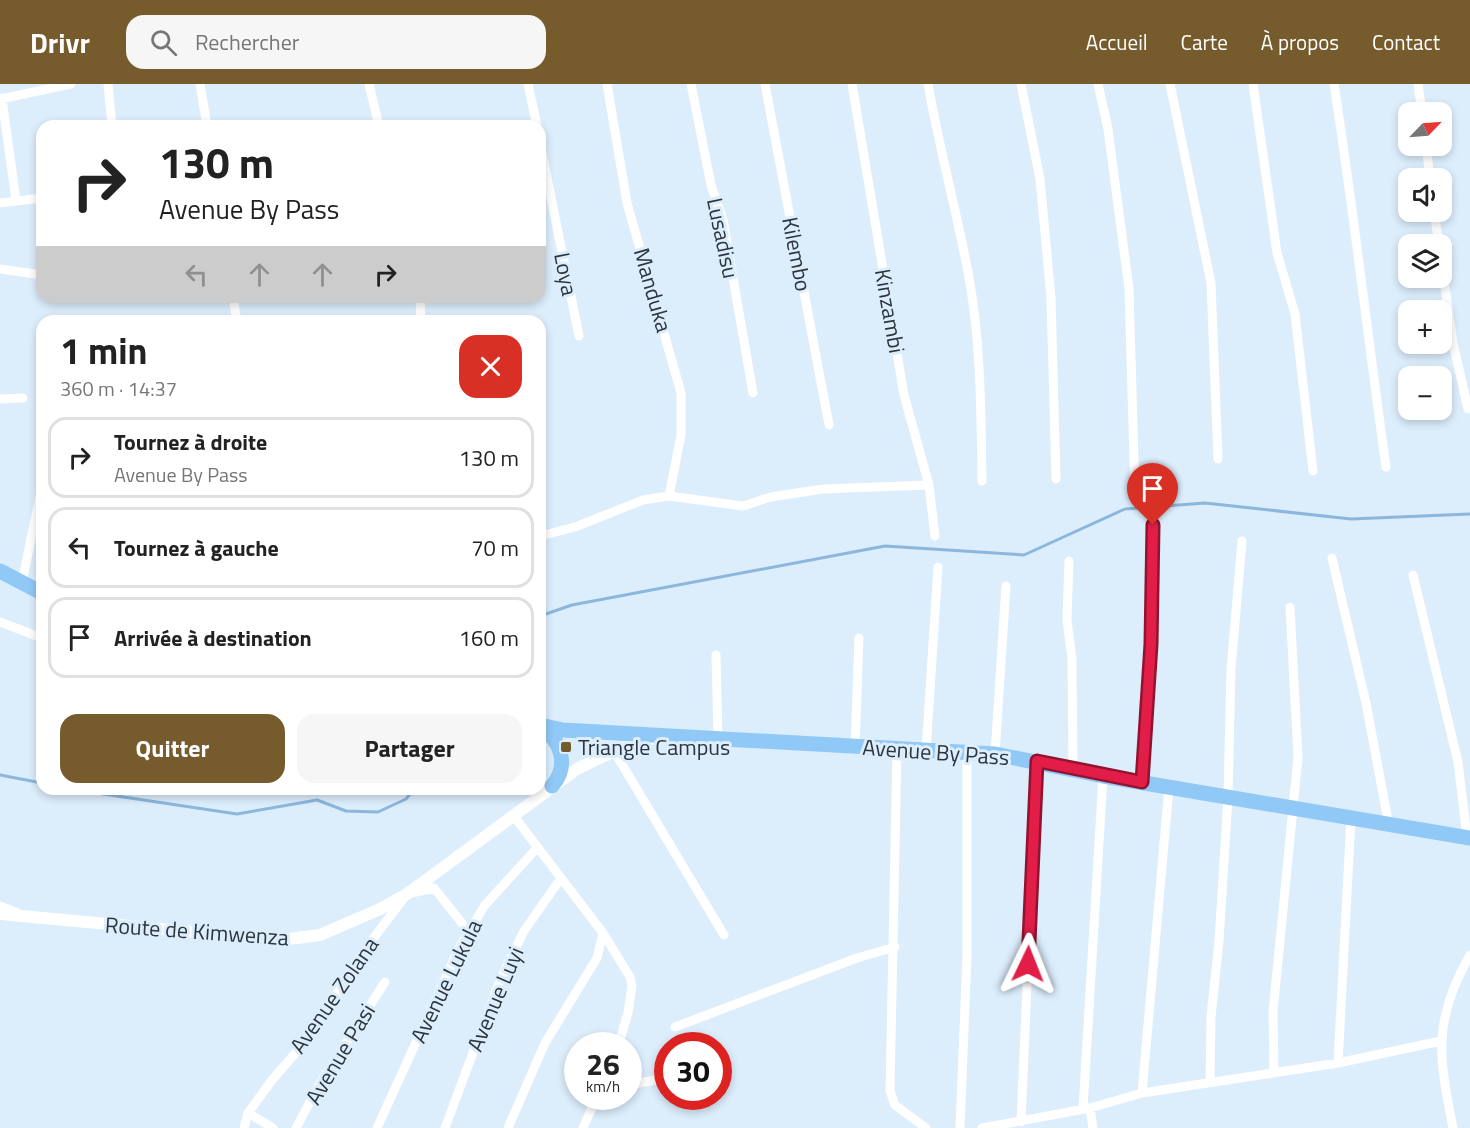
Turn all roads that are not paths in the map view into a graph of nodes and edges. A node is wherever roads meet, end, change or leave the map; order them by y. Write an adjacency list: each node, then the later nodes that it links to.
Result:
1 (70, 84): 17 (street)
2 (108, 84): 19 (street)
3 (200, 84): 20 (street)
4 (369, 84): 21 (street)
5 (528, 84): 22 (street)
6 (607, 84): 42 (street, Manduka)
7 (691, 84): 31 (street, Lusadisu)
8 (765, 84): 35 (street, Kilembo)
9 (852, 84): 41 (street, Kinzambi)
10 (928, 84): 40 (street)
11 (1021, 84): 39 (street)
12 (1098, 84): 43 (street)
13 (1170, 84): 36 (street)
14 (1252, 84): 38 (street)
15 (1334, 84): 37 (street)
16 (1418, 84): 18 (street)
17 (1, 99): 25 (street)
18 (1421, 102)
19 (111, 120)
20 (206, 120)
21 (378, 120)
22 (536, 120)
23 (546, 173): 30 (street, Loya)
24 (36, 199): 25 (street)
25 (16, 201): 26 (street)
26 (0, 202)
27 (0, 269): 28 (street)
28 (36, 275)
29 (1445, 288): 34 (street)
30 (579, 336)
31 (753, 393)
32 (23, 398): 33 (street)
33 (0, 399)
34 (1468, 410)
35 (829, 425)
36 (1218, 459)
37 (1386, 467)
38 (1313, 471)
39 (1056, 479)
40 (982, 481)
41 (929, 485): 42 (street); 47 (street, Kinzambi)
42 (669, 495): 46 (street)
43 (1135, 495)
44 (36, 516): 54 (street)
45 (1153, 525): 75 (street)
46 (546, 534)
47 (935, 536)
48 (1242, 541): 80 (street)
49 (1332, 558): 84 (street)
50 (1069, 561): 73 (street)
51 (938, 567): 69 (street)
52 (0, 571): 54 (highway)
53 (1413, 575): 85 (street)
54 (22, 582): 56 (highway)
55 (1006, 586): 71 (street)
56 (36, 589)
57 (1290, 607): 81 (street)
58 (0, 622): 59 (street)
59 (36, 636)
60 (859, 638): 66 (street)
61 (716, 655): 65 (street)
62 (546, 727): 64 (highway, Avenue By Pass)
63 (546, 730): 76 (highway)
64 (662, 736): 65 (highway, Avenue By Pass); 68 (street, Route de Kimwenza)
65 (718, 739): 66 (highway, Avenue By Pass)
66 (855, 747): 67 (highway, Avenue By Pass)
67 (897, 749): 69 (highway, Avenue By Pass); 95 (street)
68 (614, 751): 76 (street, Route de Kimwenza); 94 (street)
69 (926, 751): 70 (highway, Avenue By Pass)
70 (967, 752): 71 (highway, Avenue By Pass); 117 (street)
71 (995, 754): 72 (highway, Avenue By Pass)
72 (1037, 761): 73 (highway, Avenue By Pass); 108 (street)
73 (1073, 770): 74 (highway, Avenue By Pass)
74 (1102, 776): 75 (highway, Avenue By Pass); 105 (street)
75 (1142, 782): 77 (highway, Avenue By Pass)
76 (552, 786): 78 (street, Route de Kimwenza)
77 (1169, 787): 80 (highway, Avenue By Pass); 104 (street)
78 (546, 790)
79 (540, 795): 82 (street, Route de Kimwenza)
80 (1228, 797): 81 (highway, Avenue By Pass); 103 (street)
81 (1293, 807): 83 (highway, Avenue By Pass); 102 (street)
82 (513, 815): 86 (street); 88 (street, Route de Kimwenza)
83 (1351, 818): 84 (highway, Avenue By Pass); 101 (street)
84 (1389, 826): 85 (highway, Avenue By Pass)
85 (1468, 838)
86 (537, 848): 87 (street); 92 (street, Avenue Lukula)
87 (561, 878): 93 (street); 113 (street, Avenue Luyi)
88 (407, 894): 91 (street, Route de Kimwenza); 92 (street); 107 (street, Avenue Zolana)
89 (0, 906): 91 (street)
90 (0, 914): 91 (street, Route de Kimwenza)
91 (25, 917)
92 (469, 932): 112 (street, Avenue Lukula)
93 (603, 933): 99 (street); 114 (street)
94 (724, 935)
95 (895, 947): 98 (street); 116 (street)
96 (1470, 955): 100 (street)
97 (385, 982): 111 (street, Avenue Pasi)
98 (675, 1027)
99 (622, 1032)
100 (1441, 1041): 101 (street); 120 (street)
101 (1338, 1063): 102 (street)
102 (1274, 1071): 103 (street)
103 (1210, 1082): 104 (street)
104 (1143, 1093): 105 (street)
105 (1086, 1108): 108 (street); 119 (street)
106 (591, 1110): 115 (street)
107 (248, 1113): 109 (street, Avenue Zolana); 110 (street)
108 (1021, 1122): 118 (street)
109 (244, 1128)
110 (273, 1128)
111 (296, 1128)
112 (377, 1128)
113 (445, 1128)
114 (508, 1128)
115 (583, 1128)
116 (926, 1128)
117 (960, 1128)
118 (982, 1128)
119 (1094, 1128)
120 (1453, 1128)

